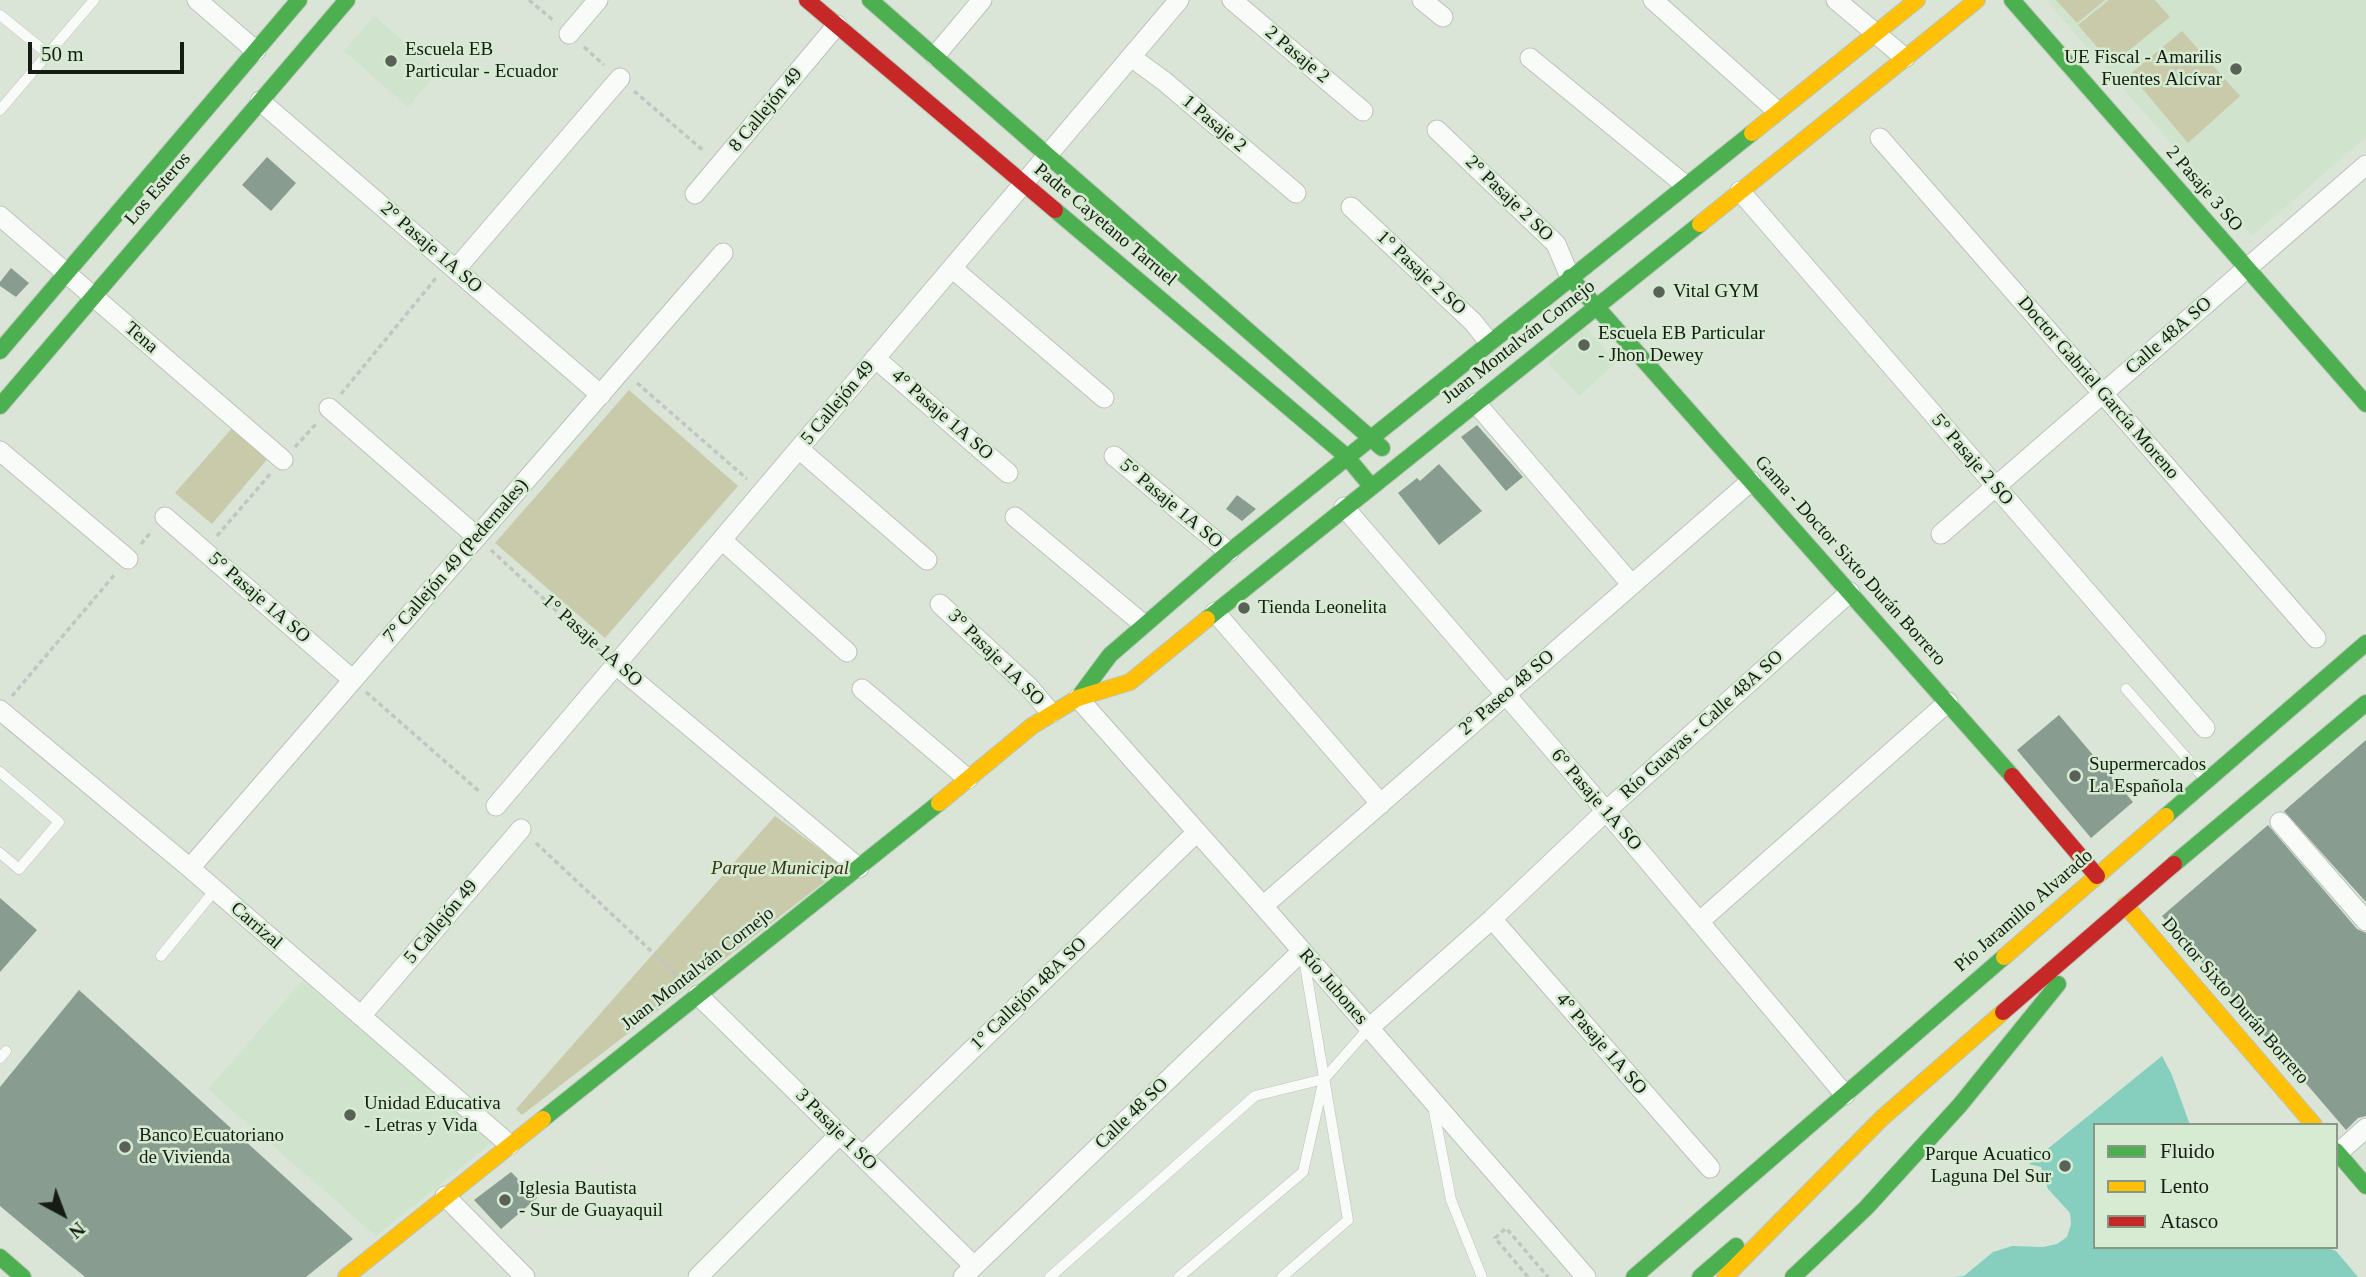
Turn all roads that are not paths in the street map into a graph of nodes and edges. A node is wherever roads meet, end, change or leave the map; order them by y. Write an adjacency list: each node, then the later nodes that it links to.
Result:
1 (94, 0): 23 (lane)
2 (197, 0): 22 (street)
3 (299, 0): 22 (main road, Los Esteros)
4 (347, 0): 29 (main road, Los Esteros)
5 (598, 0): 21 (street)
6 (807, 0): 19 (main road, Padre Cayetano Tarruel)
7 (870, 0): 24 (main road, Padre Cayetano Tarruel)
8 (982, 0): 24 (street)
9 (1179, 0): 25 (street, 5 Callejón 49)
10 (1232, 0): 31 (street, 2 Pasaje 2)
11 (1422, 0): 18 (street)
12 (1653, 0): 32 (street)
13 (1836, 0): 20 (street)
14 (1917, 0): 20 (main road, Juan Montalván Cornejo)
15 (1977, 0): 27 (main road, Juan Montalván Cornejo)
16 (2012, 0): 46 (main road, 2 Pasaje 3 SO)
17 (0, 15): 23 (lane)
18 (1443, 18)
19 (836, 25): 37 (main road, Padre Cayetano Tarruel); 41 (street, 8 Callejón 49)
20 (1875, 33): 27 (street); 32 (main road, Juan Montalván Cornejo)
21 (569, 34)
22 (256, 51): 48 (main road, Los Esteros)
23 (47, 54): 30 (lane)
24 (935, 56): 35 (main road, Padre Cayetano Tarruel)
25 (1131, 57): 35 (street, 5 Callejón 49); 40 (street, 1 Pasaje 2)
26 (1530, 58): 38 (street)
27 (1905, 58): 39 (main road, Juan Montalván Cornejo)
28 (620, 78): 47 (street)
29 (260, 101): 47 (street, 2° Pasaje 1A SO); 50 (main road, Los Esteros)
30 (0, 110)
31 (1363, 111)
32 (1777, 111): 38 (main road, Juan Montalván Cornejo)
33 (1437, 130): 49 (street, 2° Pasaje 2 SO)
34 (1880, 138): 55 (street, Doctor Gabriel García Moreno)
35 (1048, 155): 37 (street, 5 Callejón 49); 62 (main road, Padre Cayetano Tarruel)
36 (2366, 165): 46 (street, Calle 48A SO)
37 (1024, 184): 45 (street, 5 Callejón 49); 66 (main road, Padre Cayetano Tarruel)
38 (1685, 185): 49 (main road, Juan Montalván Cornejo)
39 (1740, 191): 51 (main road, Juan Montalván Cornejo); 72 (street, 5° Pasaje 2 SO)
40 (1296, 193)
41 (695, 194)
42 (1351, 207): 52 (street, 1° Pasaje 2 SO)
43 (0, 216): 48 (street, Tena)
44 (723, 253): 56 (street, 7° Callejón 49 (Pedernales))
45 (953, 268): 54 (street, 5 Callejón 49); 57 (street)
46 (2246, 269): 55 (street, Calle 48A SO); 59 (main road, 2 Pasaje 3 SO)
47 (456, 270): 56 (street, 2° Pasaje 1A SO)
48 (66, 274): 50 (street, Tena); 53 (main road, Los Esteros)
49 (1570, 277): 51 (main road, Gama - Doctor Sixto Durán Borrero); 52 (main road, Juan Montalván Cornejo)
50 (93, 297): 60 (main road, Los Esteros); 67 (street, Tena)
51 (1596, 308): 58 (main road, Juan Montalván Cornejo); 70 (main road, Gama - Doctor Sixto Durán Borrero)
52 (1489, 342): 62 (main road, Juan Montalván Cornejo)
53 (0, 351)
54 (876, 358): 63 (street, 5 Callejón 49); 69 (street, 4° Pasaje 1A SO)
55 (2104, 393): 72 (street, Calle 48A SO); 87 (street, Doctor Gabriel García Moreno)
56 (601, 395): 77 (street, 7° Callejón 49 (Pedernales))
57 (1104, 398)
58 (1476, 403): 68 (main road, Juan Montalván Cornejo); 82 (street)
59 (2366, 404)
60 (0, 406)
61 (330, 408): 77 (street)
62 (1370, 438): 66 (main road, Juan Montalván Cornejo); 68 (main road, Padre Cayetano Tarruel)
63 (799, 449): 78 (street, 5 Callejón 49); 81 (street)
64 (0, 451): 80 (street)
65 (1114, 456): 79 (street, 5° Pasaje 1A SO)
66 (1346, 456): 71 (main road, Padre Cayetano Tarruel); 79 (main road, Juan Montalván Cornejo)
67 (283, 460)
68 (1399, 463): 71 (main road, Juan Montalván Cornejo)
69 (1009, 473)
70 (1751, 481): 82 (street, 2° Paseo 48 SO); 83 (main road, Gama - Doctor Sixto Durán Borrero)
71 (1371, 486): 73 (main road, Juan Montalván Cornejo)
72 (1996, 487): 76 (street, Calle 48A SO); 100 (street, 5° Pasaje 2 SO)
73 (1344, 507): 85 (main road, Juan Montalván Cornejo); 94 (street, 6° Pasaje 1A SO)
74 (165, 517): 91 (street, 5° Pasaje 1A SO)
75 (1015, 517): 86 (street)
76 (1941, 534)
77 (477, 537): 91 (street, 7° Callejón 49 (Pedernales))
78 (722, 540): 89 (street); 90 (street, 5 Callejón 49)
79 (1229, 552): 86 (main road, Juan Montalván Cornejo)
80 (128, 559)
81 (927, 560)
82 (1632, 585): 94 (street, 2° Paseo 48 SO)
83 (1850, 592): 96 (main road, Gama - Doctor Sixto Durán Borrero); 106 (street, Río Guayas - Calle 48A SO)
84 (940, 604): 99 (street, 3° Pasaje 1A SO)
85 (1215, 612): 95 (main road, Juan Montalván Cornejo); 104 (street)
86 (1143, 624): 95 (main road, Juan Montalván Cornejo)
87 (2316, 638)
88 (2366, 643): 103 (main road, Pío Jaramillo Alvarado)
89 (847, 652)
90 (616, 665): 105 (street, 5 Callejón 49); 112 (street, 1° Pasaje 1A SO)
91 (353, 680): 111 (street, 7° Callejón 49 (Pedernales))
92 (862, 689): 102 (street)
93 (2126, 689): 103 (lane)
94 (1505, 695): 104 (street, 2° Paseo 48 SO); 106 (street, 6° Pasaje 1A SO)
95 (1078, 698): 99 (main road, Juan Montalván Cornejo); 109 (street, Río Jubones)
96 (1948, 702): 113 (main road, Gama - Doctor Sixto Durán Borrero); 119 (street)
97 (2366, 703): 115 (main road)
98 (0, 710): 111 (street, Carrizal)
99 (1051, 713): 102 (main road, Juan Montalván Cornejo)
100 (2204, 728)
101 (0, 772): 110 (lane)
102 (968, 779): 112 (main road, Juan Montalván Cornejo)
103 (2206, 781): 113 (main road, Pío Jaramillo Alvarado)
104 (1381, 804): 116 (street, 2° Paseo 48 SO)
105 (496, 806)
106 (1606, 811): 117 (street, Río Guayas - Calle 48A SO); 119 (street, 6° Pasaje 1A SO)
107 (2280, 822): 118 (street)
108 (521, 829): 124 (street, 5 Callejón 49)
109 (1197, 832): 116 (street, Río Jubones); 136 (street, 1° Callejón 48A SO)
110 (0, 853)
111 (190, 868): 114 (street, Carrizal)
112 (859, 869): 123 (main road, Juan Montalván Cornejo)
113 (2097, 876): 127 (main road, Pío Jaramillo Alvarado)
114 (215, 890): 122 (lane); 124 (street, Carrizal)
115 (2125, 905): 120 (main road); 130 (main road, Doctor Sixto Durán Borrero)
116 (1263, 906): 121 (street, Río Jubones)
117 (1492, 919): 125 (street, Río Guayas - Calle 48A SO); 137 (street, 4° Pasaje 1A SO)
118 (2366, 921)
119 (1699, 922): 127 (street, 6° Pasaje 1A SO)
120 (2106, 922): 129 (main road); 156 (main road)
121 (1302, 951): 125 (street, Río Jubones); 126 (lane); 142 (street, Calle 48 SO)
122 (161, 956)
123 (698, 995): 132 (street, 3 Pasaje 1 SO); 133 (main road, Juan Montalván Cornejo)
124 (361, 1016): 133 (street, Carrizal)
125 (1368, 1029): 126 (lane); 128 (street, Río Jubones)
126 (1324, 1079): 147 (lane); 148 (lane); 149 (lane)
127 (1845, 1095): 140 (main road, Pío Jaramillo Alvarado)
128 (1432, 1101): 150 (lane); 151 (street, Río Jubones)
129 (1882, 1118): 154 (main road); 155 (main road)
130 (2312, 1123)
131 (2366, 1128): 134 (street)
132 (840, 1135): 136 (street, 3 Pasaje 1 SO); 146 (street)
133 (510, 1145): 139 (main road, Juan Montalván Cornejo)
134 (2338, 1151)
135 (2338, 1153): 138 (main road)
136 (862, 1156): 142 (street, 3 Pasaje 1 SO)
137 (1710, 1168)
138 (2366, 1186)
139 (445, 1196): 144 (main road, Juan Montalván Cornejo); 145 (street)
140 (1710, 1211): 152 (main road); 153 (main road)
141 (0, 1257): 143 (main road)
142 (968, 1272)
143 (23, 1277)
144 (346, 1277)
145 (525, 1277)
146 (698, 1277)
147 (1050, 1277)
148 (1179, 1277)
149 (1282, 1277)
150 (1482, 1277)
151 (1586, 1277)
152 (1634, 1277)
153 (1646, 1277)
154 (1700, 1277)
155 (1725, 1277)
156 (1793, 1277)

